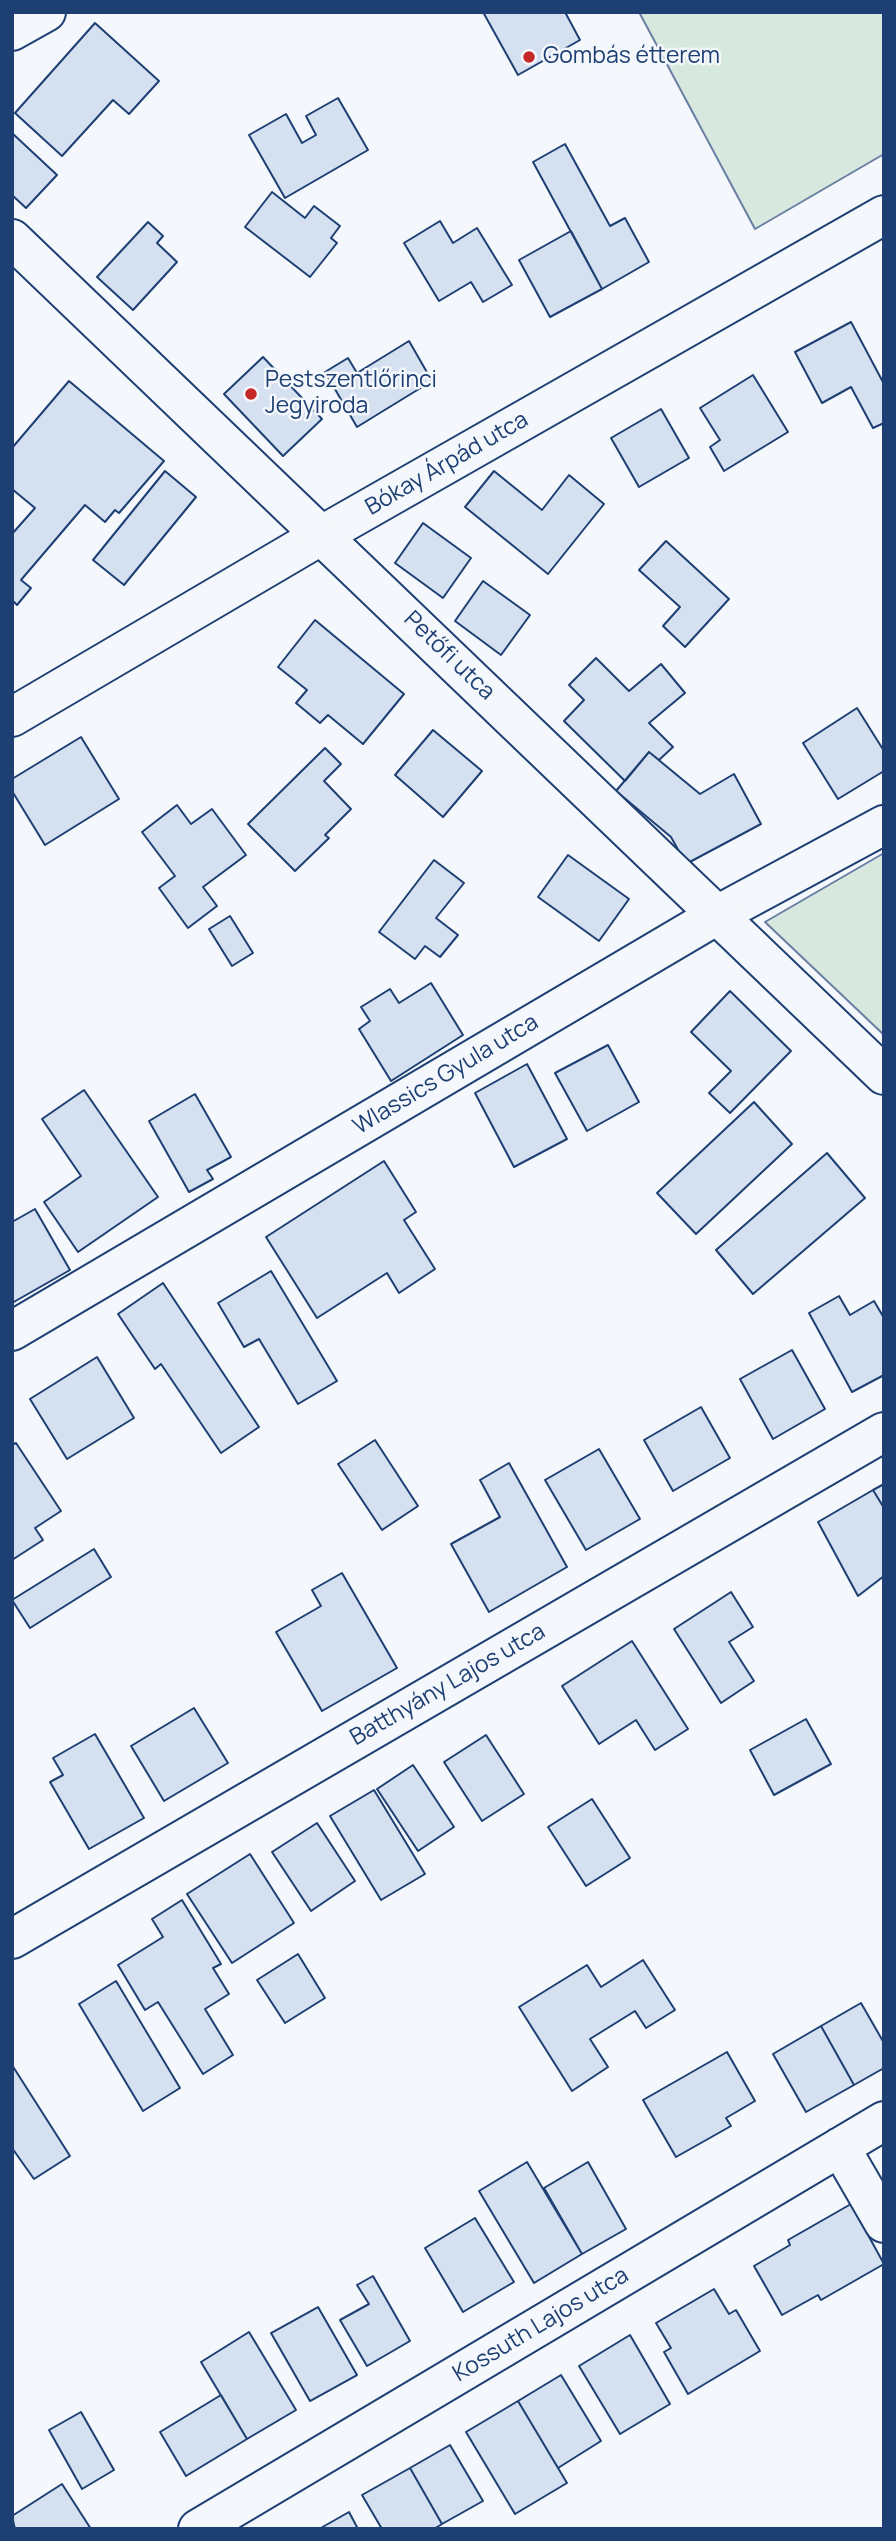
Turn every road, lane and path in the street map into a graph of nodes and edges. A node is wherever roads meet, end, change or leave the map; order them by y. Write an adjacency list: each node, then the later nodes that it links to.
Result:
1 (46, 12): 2 (street)
2 (12, 31)
3 (884, 215): 5 (street, Bókay Árpád utca)
4 (12, 239): 5 (street, Petőfi utca)
5 (322, 535): 6 (street, Bókay Árpád utca); 8 (street, Petőfi utca)
6 (12, 717)
7 (884, 825): 8 (street, Wlassics Gyula utca)
8 (719, 915): 9 (street, Petőfi utca); 10 (street, Wlassics Gyula utca)
9 (884, 1075)
10 (12, 1331)
11 (884, 1432): 12 (street, Batthyány Lajos utca)
12 (12, 1939)
13 (884, 2121): 14 (street, Kossuth Lajos utca)
14 (840, 2147): 15 (street); 16 (street, Kossuth Lajos utca)
15 (884, 2223)
16 (198, 2529)

